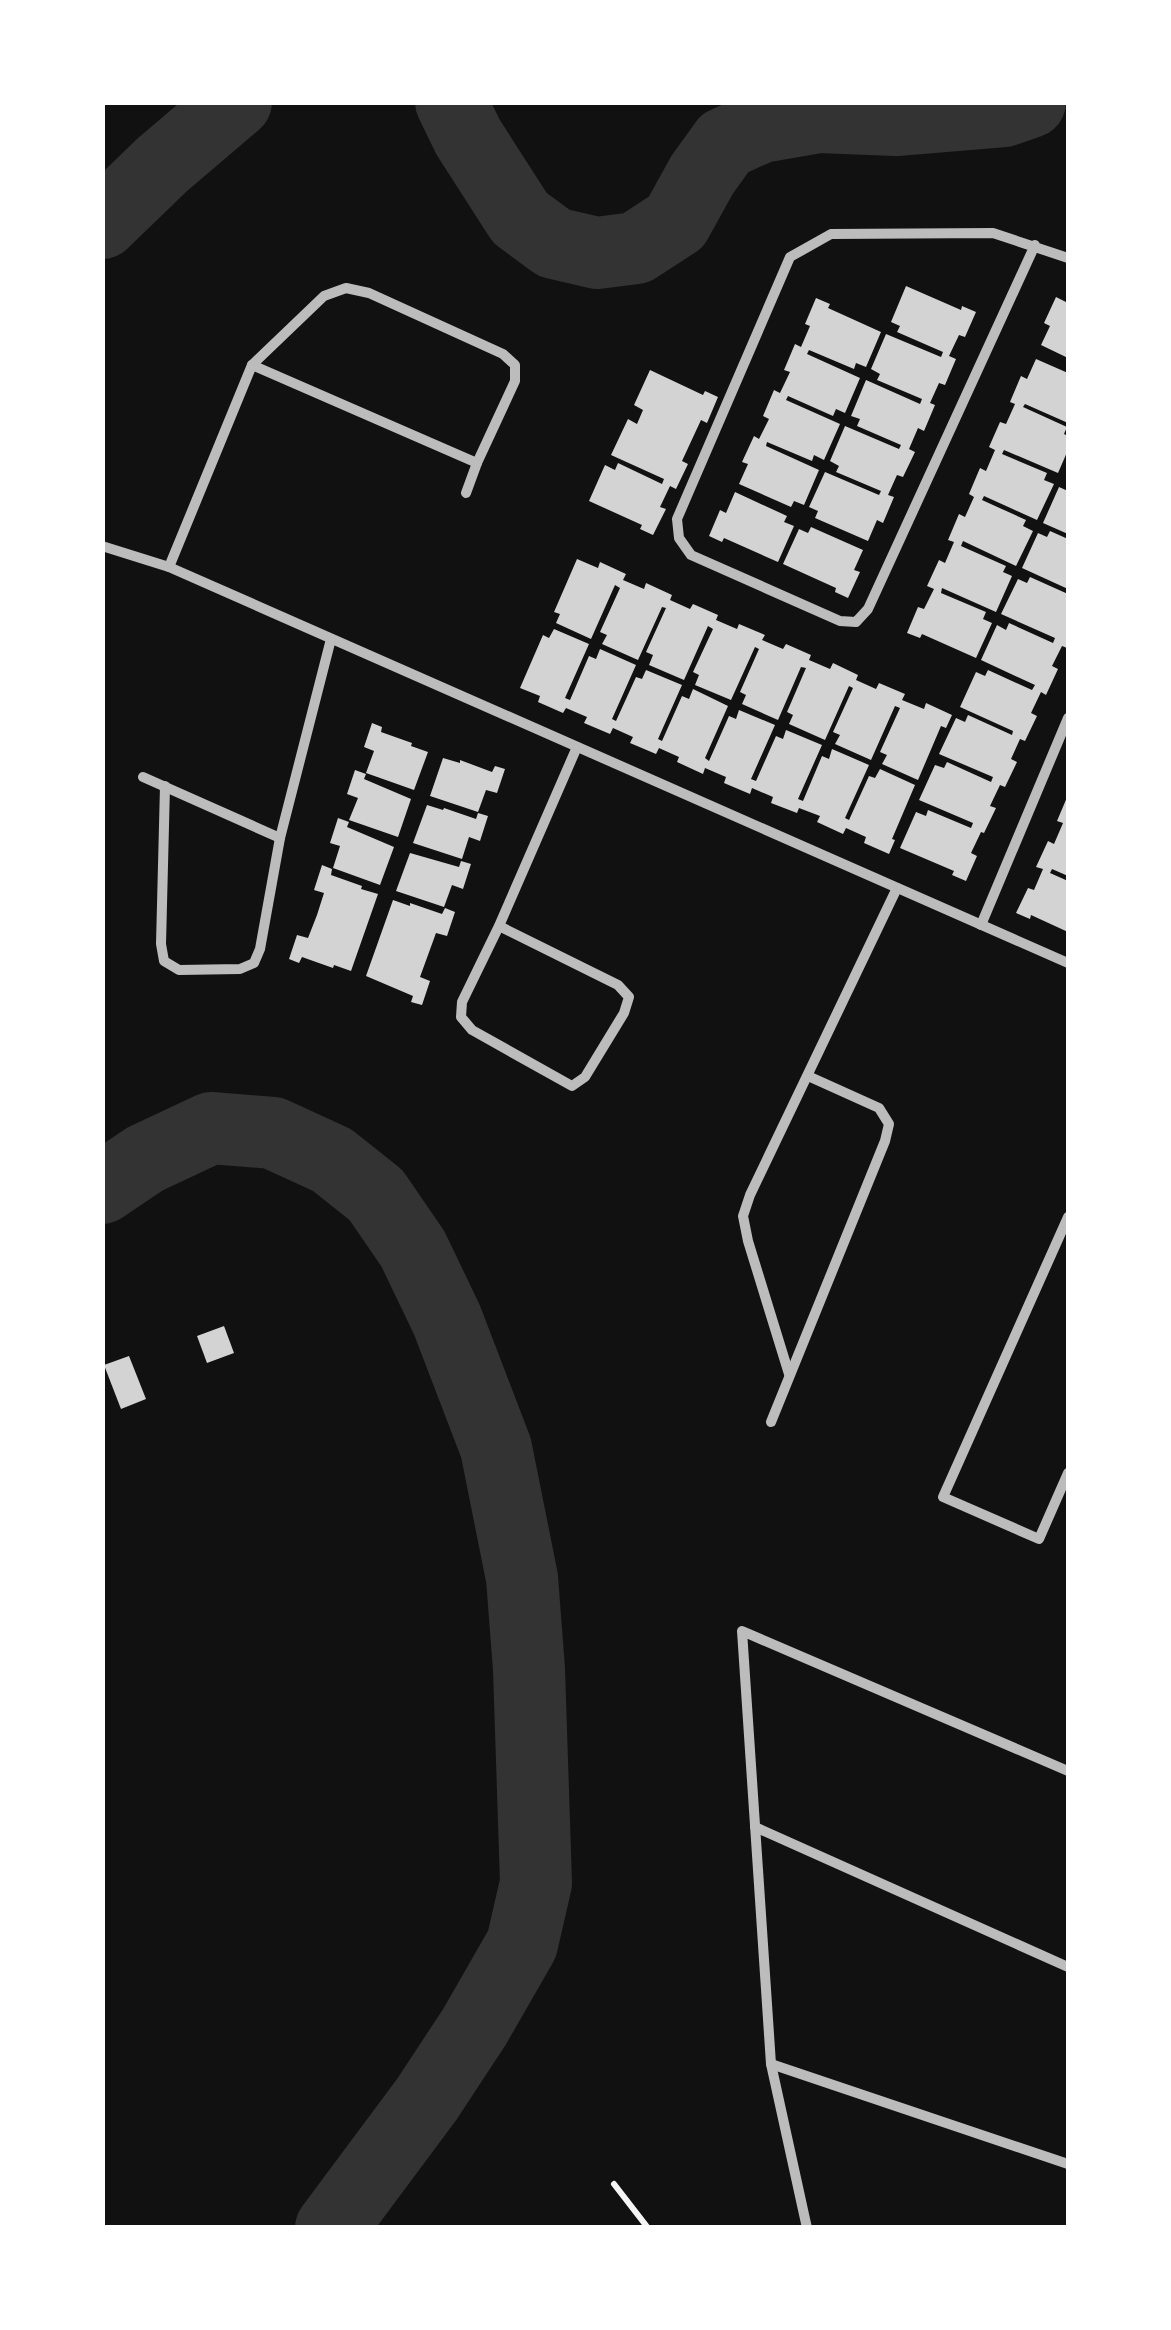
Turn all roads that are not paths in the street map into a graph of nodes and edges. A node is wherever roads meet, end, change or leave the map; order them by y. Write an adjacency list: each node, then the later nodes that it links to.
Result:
1 (1035, 245): 1 (street); 2 (street)
2 (1068, 258)
3 (252, 365): 4 (street); 4 (street); 7 (street)
4 (477, 463): 5 (street)
5 (466, 493)
6 (102, 546): 7 (street)
7 (169, 567): 8 (street)
8 (330, 638): 10 (street); 13 (street)
9 (1068, 718): 15 (street)
10 (576, 747): 14 (street); 16 (street)
11 (143, 777): 12 (street)
12 (165, 786): 13 (street); 13 (street)
13 (280, 838)
14 (897, 888): 15 (street); 18 (street)
15 (982, 925): 17 (street)
16 (499, 926): 16 (street)
17 (1068, 963)
18 (808, 1076): 20 (street); 20 (street)
19 (1068, 1217): 22 (street)
20 (790, 1374): 21 (street)
21 (772, 1422)
22 (1068, 1472)
23 (1068, 1771): 24 (street)
24 (755, 1827): 25 (street); 26 (street)
25 (1068, 1967)
26 (771, 2064): 27 (street); 28 (street)
27 (1068, 2164)
28 (806, 2228)

